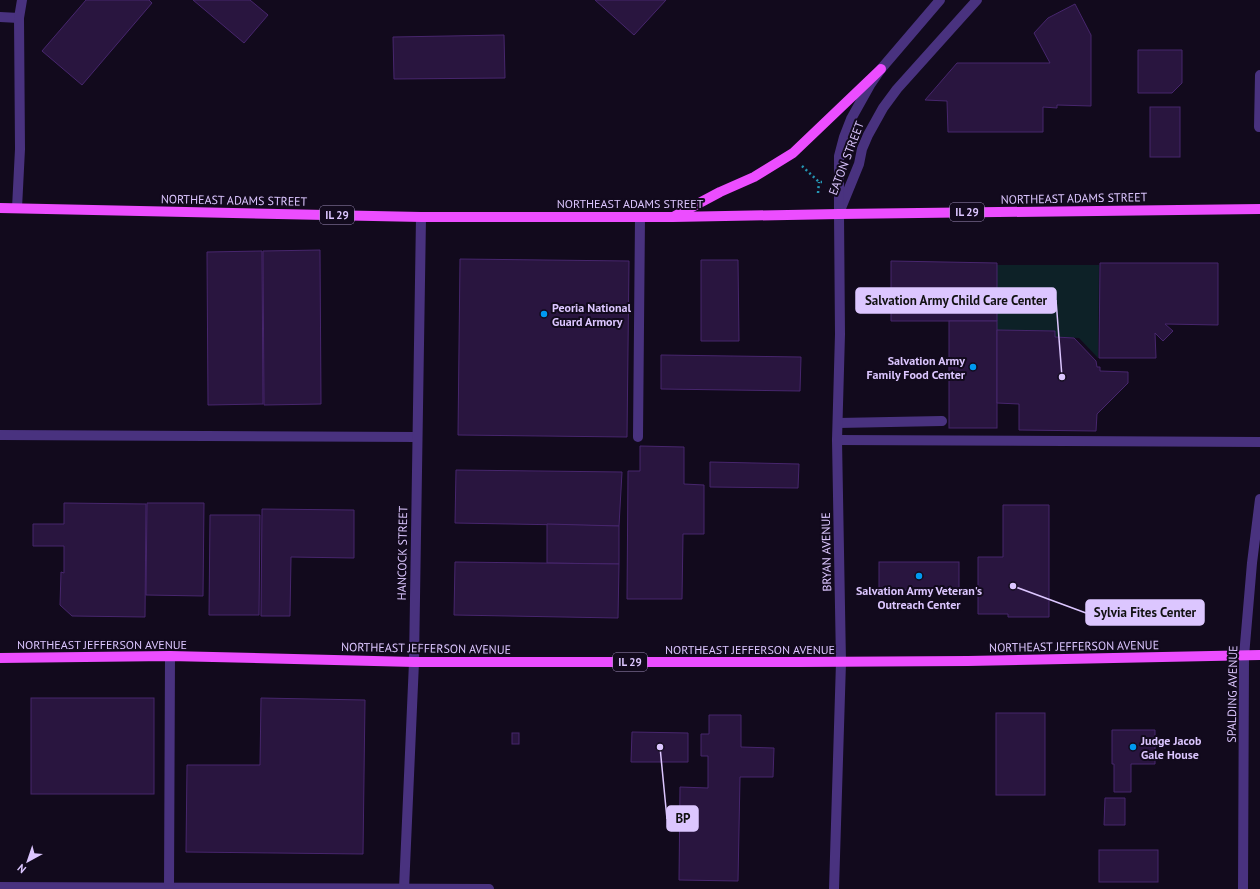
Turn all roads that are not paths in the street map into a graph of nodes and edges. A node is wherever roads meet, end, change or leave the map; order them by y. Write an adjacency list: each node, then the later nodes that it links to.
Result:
1 (22, 0): 5 (street)
2 (940, 0): 6 (street, EATON STREET)
3 (977, 0): 12 (street, EATON STREET)
4 (0, 18): 5 (street)
5 (20, 18): 10 (street)
6 (881, 69): 12 (street, EATON STREET); 15 (main road)
7 (1260, 75): 8 (street)
8 (1259, 127)
9 (0, 208): 10 (main road, NORTHEAST ADAMS STREET / IL 29)
10 (17, 208): 13 (main road, NORTHEAST ADAMS STREET / IL 29)
11 (1260, 209): 12 (main road, NORTHEAST ADAMS STREET / IL 29)
12 (839, 214): 15 (main road, NORTHEAST ADAMS STREET / IL 29); 17 (street, BRYAN AVENUE)
13 (421, 217): 14 (main road, NORTHEAST ADAMS STREET / IL 29); 19 (street, HANCOCK STREET)
14 (640, 217): 15 (main road, NORTHEAST ADAMS STREET / IL 29); 20 (street)
15 (673, 217)
16 (942, 421): 17 (street)
17 (838, 423): 21 (street, BRYAN AVENUE)
18 (0, 435): 19 (street)
19 (417, 437): 28 (street, HANCOCK STREET)
20 (638, 437)
21 (837, 440): 22 (street); 29 (street, BRYAN AVENUE)
22 (1260, 442)
23 (1260, 499): 26 (street, SPALDING AVENUE)
24 (1260, 655): 26 (main road, NORTHEAST JEFFERSON AVENUE / IL 29)
25 (170, 656): 27 (main road, NORTHEAST JEFFERSON AVENUE / IL 29); 28 (main road, NORTHEAST JEFFERSON AVENUE / IL 29); 31 (street)
26 (1244, 656): 29 (main road, NORTHEAST JEFFERSON AVENUE / IL 29); 35 (street, SPALDING AVENUE)
27 (0, 658)
28 (414, 662): 29 (main road, NORTHEAST JEFFERSON AVENUE / IL 29); 32 (street, HANCOCK STREET)
29 (841, 662): 34 (street, BRYAN AVENUE)
30 (0, 887): 31 (street)
31 (169, 888): 32 (street)
32 (404, 889): 33 (street)
33 (488, 889)
34 (834, 889)
35 (1243, 889)

